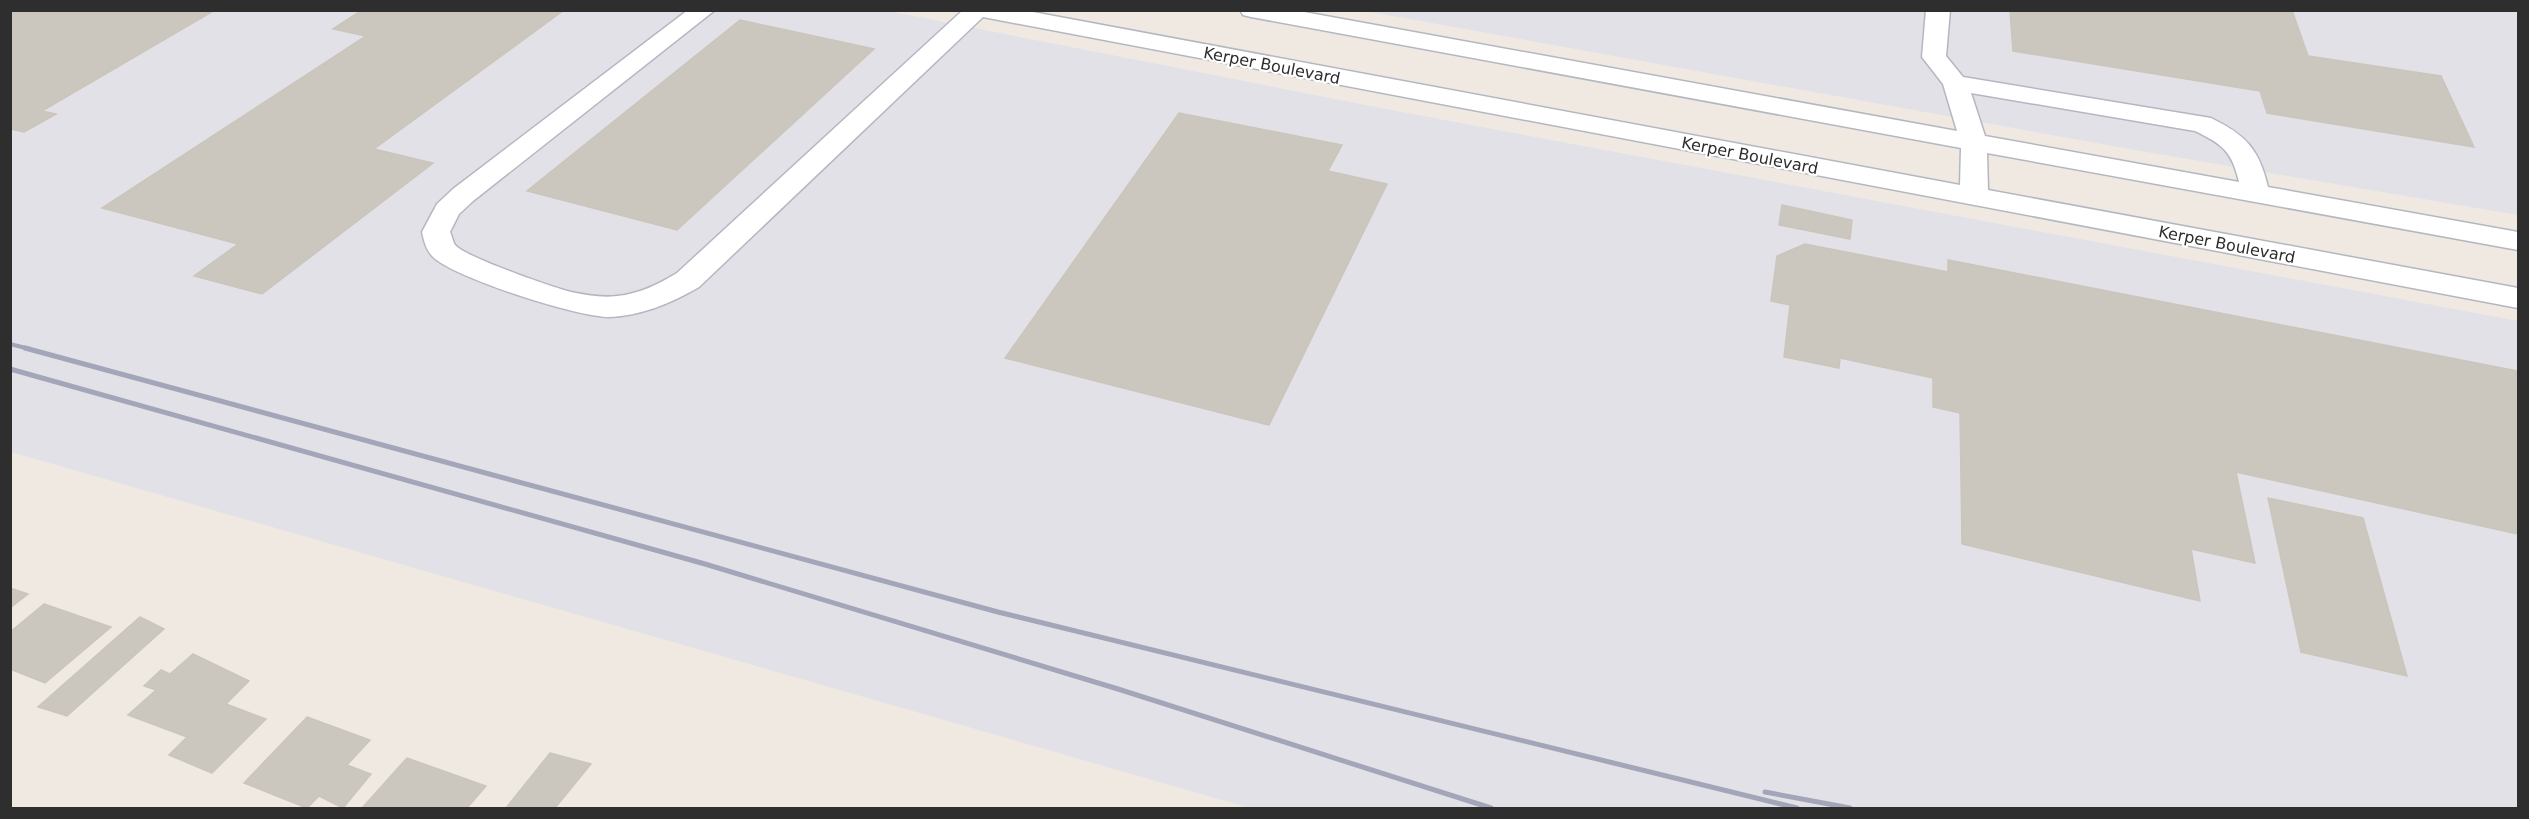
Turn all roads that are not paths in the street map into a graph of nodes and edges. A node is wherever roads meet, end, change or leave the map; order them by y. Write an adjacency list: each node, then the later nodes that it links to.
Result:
1 (705, 10): 2 (street)
2 (979, 10): 7 (street, Kerper Boulevard)
3 (1251, 10): 5 (street, Kerper Boulevard)
4 (1938, 10): 6 (street)
5 (1294, 14): 7 (street, Kerper Boulevard)
6 (1955, 83): 8 (street); 9 (street)
7 (1620, 104): 8 (street, Kerper Boulevard); 10 (street, Kerper Boulevard)
8 (1974, 142): 9 (street, Kerper Boulevard); 10 (street)
9 (2256, 193): 11 (street, Kerper Boulevard)
10 (1974, 197): 12 (street, Kerper Boulevard)
11 (2518, 241)
12 (2518, 298)

